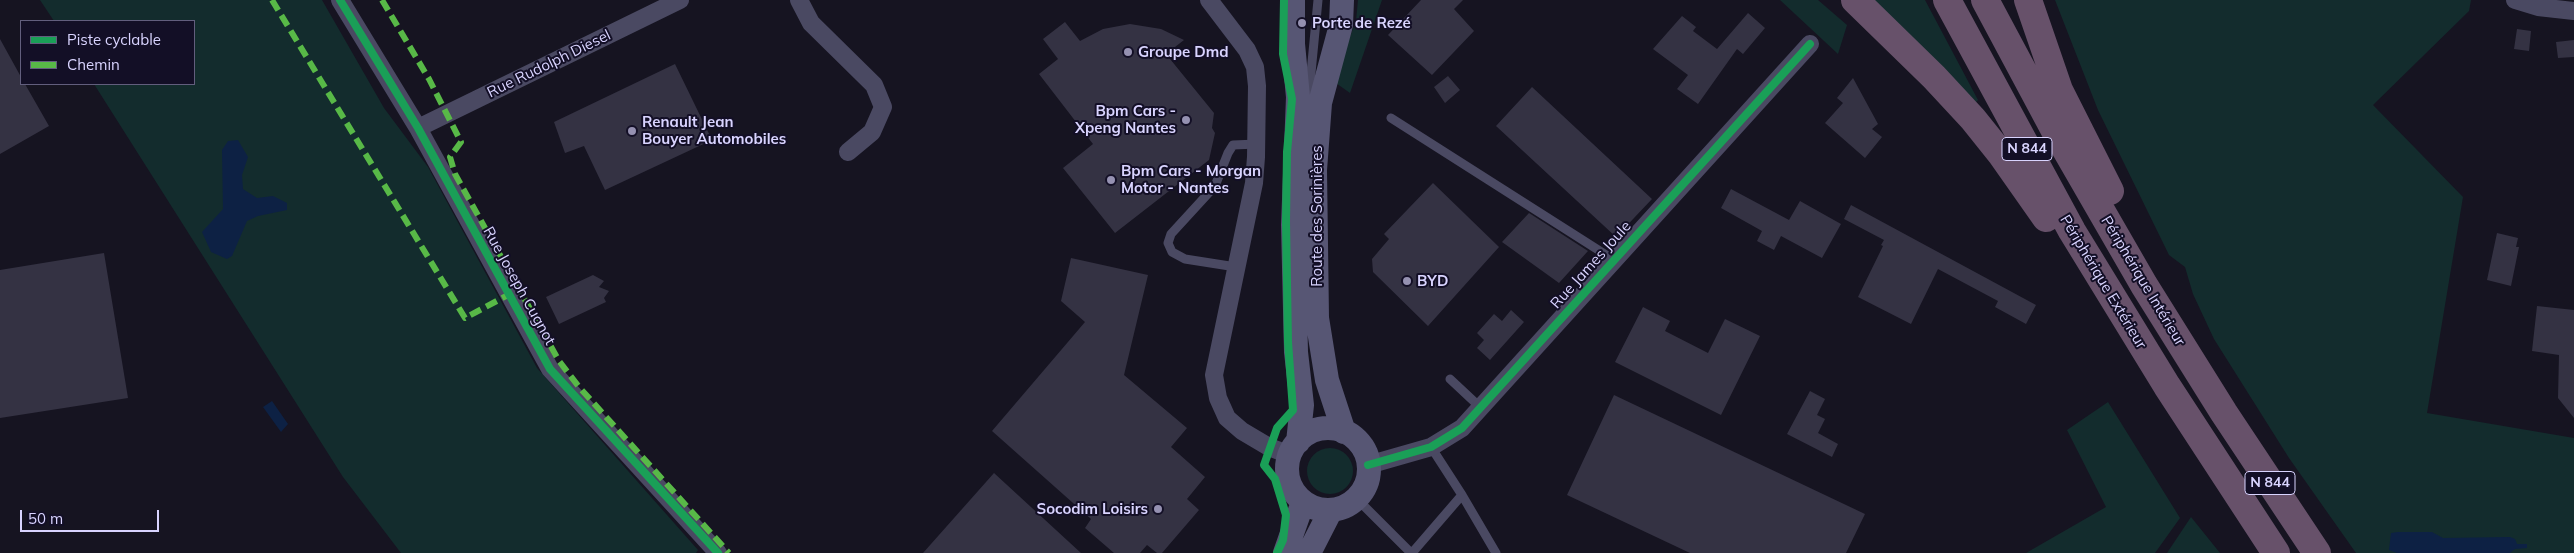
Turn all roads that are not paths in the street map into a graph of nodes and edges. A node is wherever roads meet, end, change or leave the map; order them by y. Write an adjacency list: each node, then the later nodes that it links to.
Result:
1 (340, 0): 16 (street, Rue Joseph Cugnot)
2 (680, 0): 16 (street, Rue Rudolph Diesel)
3 (799, 0): 18 (street)
4 (1209, 0): 17 (street)
5 (1293, 0): 24 (main road, Route des Sorinières)
6 (1318, 0): 19 (lane)
7 (1342, 0): 26 (main road, Route des Sorinières)
8 (1855, 0): 23 (highway)
9 (1947, 0): 23 (highway, Périphérique Extérieur / N 844)
10 (1985, 0): 20 (highway, Périphérique Intérieur / N 844)
11 (2028, 0): 20 (highway)
12 (2515, 0): 13 (street)
13 (2574, 11)
14 (1810, 44): 21 (street, Rue James Joule)
15 (1391, 118): 21 (lane, Rue James Joule)
16 (418, 128): 37 (street, Rue Joseph Cugnot)
17 (1257, 144): 22 (street); 22 (lane)
18 (848, 152)
19 (1305, 181)
20 (2118, 239): 43 (highway, Périphérique Intérieur / N 844)
21 (1614, 260): 27 (street, Rue James Joule)
22 (1236, 268): 30 (street)
23 (2111, 296): 42 (highway, Périphérique Extérieur / N 844)
24 (1305, 357): 26 (lane); 30 (main road, Route des Sorinières)
25 (1450, 379): 27 (lane)
26 (1327, 380): 28 (main road, Route des Sorinières)
27 (1481, 408): 29 (street, Rue James Joule)
28 (1344, 432): 30 (main road); 31 (main road, Route des Sorinières)
29 (1431, 447): 31 (street, Rue James Joule); 32 (lane)
30 (1294, 448): 34 (main road, Route des Sorinières)
31 (1368, 465): 33 (main road)
32 (1462, 495): 40 (lane); 41 (lane)
33 (1356, 498): 35 (main road); 40 (lane)
34 (1303, 502): 35 (main road); 36 (main road)
35 (1331, 510): 36 (main road)
36 (1307, 540): 38 (main road); 39 (lane); 39 (lane)
37 (718, 553)
38 (1285, 553)
39 (1297, 553)
40 (1411, 553)
41 (1496, 553)
42 (2276, 553)
43 (2317, 553)

